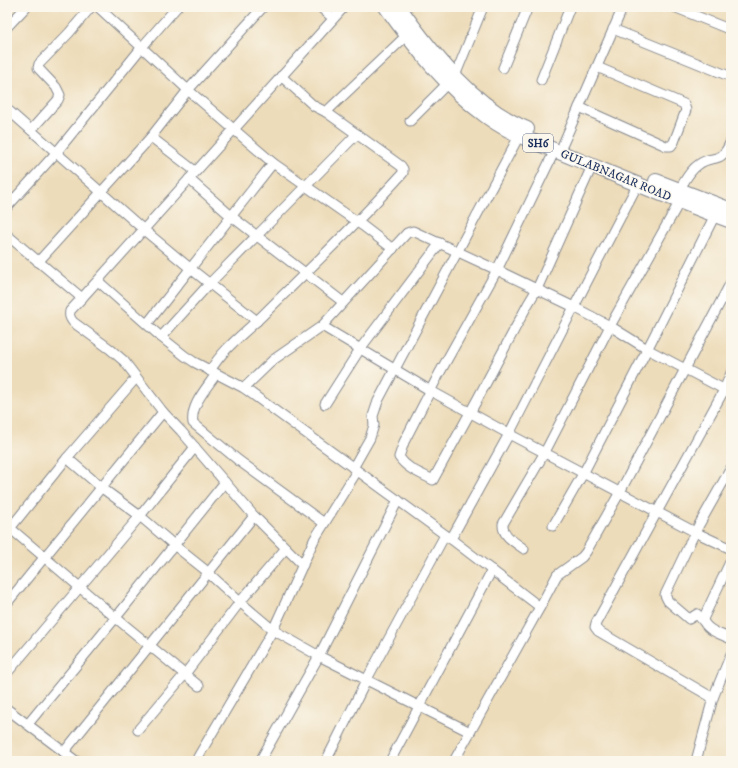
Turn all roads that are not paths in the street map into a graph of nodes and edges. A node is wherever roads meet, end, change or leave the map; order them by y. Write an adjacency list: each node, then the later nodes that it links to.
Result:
1 (26, 7): 16 (street)
2 (91, 7): 32 (street)
3 (98, 7): 20 (street)
4 (177, 7): 20 (street)
5 (263, 7): 27 (street)
6 (320, 7): 15 (street)
7 (344, 7): 15 (street)
8 (386, 7): 19 (main road, GULABNAGAR ROAD / SH6)
9 (399, 7): 25 (main road, GULABNAGAR ROAD / SH6)
10 (483, 7): 25 (street)
11 (528, 7): 21 (street)
12 (570, 7): 26 (street)
13 (623, 7): 17 (street)
14 (674, 7): 18 (street)
15 (333, 18): 23 (street)
16 (7, 27)
17 (613, 29): 22 (street); 24 (street)
18 (731, 30)
19 (407, 35): 25 (main road, GULABNAGAR ROAD / SH6); 30 (street)
20 (142, 47): 27 (street); 39 (street)
21 (503, 68)
22 (597, 68): 28 (street); 28 (street)
23 (281, 76): 30 (street); 33 (street)
24 (730, 76)
25 (452, 80): 31 (street); 35 (main road, GULABNAGAR ROAD / SH6); 38 (main road, GULABNAGAR ROAD / SH6)
26 (541, 80)
27 (188, 90): 33 (street); 36 (street)
28 (579, 107): 38 (street)
29 (8, 111): 32 (street)
30 (326, 112): 34 (street)
31 (410, 121)
32 (31, 130): 39 (street)
33 (234, 130): 40 (street); 42 (street)
34 (357, 134): 44 (street); 52 (street)
35 (519, 136): 38 (main road, GULABNAGAR ROAD / SH6); 58 (street)
36 (151, 137): 42 (street); 45 (street)
37 (731, 141): 46 (street)
38 (559, 147): 41 (main road, GULABNAGAR ROAD / SH6); 46 (main road, GULABNAGAR ROAD / SH6); 61 (street)
39 (56, 153): 45 (street); 47 (street)
40 (273, 163): 44 (street); 50 (street)
41 (592, 166): 43 (main road, GULABNAGAR ROAD / SH6); 66 (street)
42 (192, 175): 50 (street); 53 (street)
43 (638, 184): 46 (main road, GULABNAGAR ROAD / SH6); 69 (street)
44 (306, 186): 52 (street); 55 (street)
45 (101, 192): 53 (street); 59 (street)
46 (679, 195): 48 (main road, GULABNAGAR ROAD / SH6); 49 (main road, GULABNAGAR ROAD / SH6); 73 (street)
47 (7, 207)
48 (731, 210)
49 (715, 215): 51 (main road, GULABNAGAR ROAD / SH6); 76 (street)
50 (231, 216): 55 (street); 60 (street)
51 (731, 221)
52 (357, 222): 57 (street); 62 (street)
53 (144, 230): 60 (street); 63 (street)
54 (7, 235): 59 (street)
55 (256, 235): 62 (street); 65 (street)
56 (440, 243): 57 (street); 58 (street); 75 (street)
57 (393, 248): 68 (street)
58 (458, 251): 61 (street); 77 (street)
59 (38, 262): 67 (street)
60 (191, 269): 65 (street); 71 (street)
61 (497, 270): 66 (street); 83 (street)
62 (305, 272): 68 (street); 70 (street)
63 (98, 281): 67 (street); 71 (street)
64 (731, 282): 78 (street)
65 (210, 283): 70 (street); 74 (street)
66 (537, 289): 69 (street); 87 (street)
67 (82, 298): 81 (street)
68 (344, 302): 72 (street)
69 (574, 307): 73 (street); 90 (street)
70 (257, 320): 79 (street)
71 (147, 324): 74 (street)
72 (322, 326): 75 (street); 82 (street)
73 (610, 326): 76 (street); 92 (street)
74 (161, 337): 79 (street)
75 (360, 349): 77 (street); 85 (street)
76 (647, 349): 78 (street); 96 (street)
77 (396, 369): 83 (street); 95 (street)
78 (686, 370): 84 (street); 99 (street)
79 (213, 372): 82 (street); 88 (street)
80 (731, 374): 84 (street)
81 (136, 378): 86 (street); 93 (street)
82 (244, 388): 95 (street)
83 (431, 391): 87 (street); 87 (street)
84 (728, 392): 101 (street)
85 (325, 404)
86 (163, 412): 89 (street); 98 (street)
87 (470, 412): 90 (street)
88 (194, 423): 89 (street); 104 (street)
89 (181, 431): 91 (street)
90 (510, 434): 92 (street); 108 (street)
91 (195, 447): 97 (street); 102 (street)
92 (545, 452): 96 (street); 111 (street)
93 (67, 458): 98 (street); 106 (street)
94 (731, 468): 107 (street)
95 (355, 469): 100 (street); 104 (street)
96 (584, 472): 99 (street); 105 (street)
97 (225, 482): 103 (street); 109 (street)
98 (102, 488): 102 (street); 113 (street)
99 (620, 492): 101 (street); 121 (street)
100 (398, 500): 108 (street); 128 (street)
101 (658, 512): 107 (street); 133 (street)
102 (140, 516): 109 (street); 118 (street)
103 (254, 516): 110 (street); 117 (street)
104 (324, 523): 115 (street)
105 (554, 526)
106 (8, 530): 113 (street)
107 (696, 532): 112 (street); 123 (street)
108 (448, 537): 116 (street); 131 (street)
109 (174, 546): 117 (street); 122 (street)
110 (286, 548): 115 (street); 119 (street)
111 (524, 549)
112 (731, 549)
113 (44, 557): 118 (street); 120 (street)
114 (731, 560): 123 (street)
115 (302, 565): 124 (street)
116 (492, 570): 121 (street); 134 (street)
117 (208, 573): 119 (street); 126 (street)
118 (81, 587): 122 (street); 129 (street)
119 (240, 602): 124 (street); 130 (street)
120 (7, 603)
121 (540, 607): 138 (street)
122 (116, 618): 126 (street); 136 (street)
123 (703, 621): 125 (street)
124 (273, 630): 128 (street); 141 (street)
125 (731, 639)
126 (150, 646): 130 (street); 139 (street)
127 (731, 654): 133 (street)
128 (319, 656): 131 (street); 142 (street)
129 (7, 674)
130 (185, 674): 132 (street); 137 (street)
131 (367, 679): 134 (street); 143 (street)
132 (199, 686)
133 (713, 698): 146 (street)
134 (419, 706): 138 (street); 144 (street)
135 (7, 709): 136 (street)
136 (28, 724): 139 (street)
137 (138, 730)
138 (470, 732): 145 (street)
139 (64, 752): 140 (street)
140 (76, 761)
141 (198, 761)
142 (260, 761)
143 (326, 761)
144 (390, 761)
145 (454, 761)
146 (696, 761)

